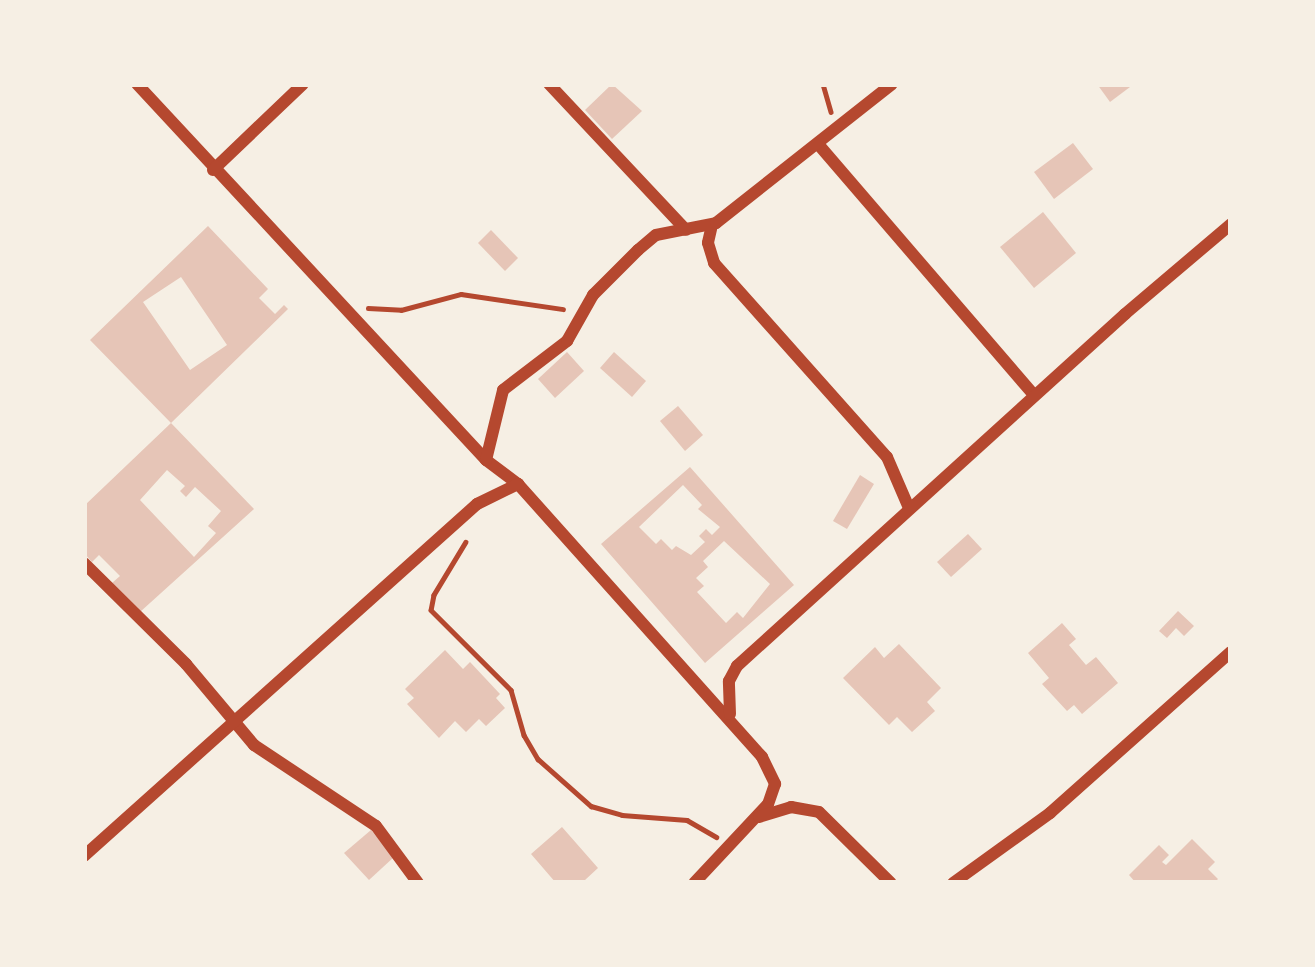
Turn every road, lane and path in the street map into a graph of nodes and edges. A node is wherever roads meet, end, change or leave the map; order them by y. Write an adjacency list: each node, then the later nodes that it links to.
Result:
1 (137, 84): 6 (street)
2 (303, 84): 6 (street)
3 (549, 84): 9 (street)
4 (892, 84): 5 (street)
5 (818, 144): 8 (street); 12 (street)
6 (213, 170): 11 (street)
7 (1231, 224): 12 (street)
8 (712, 225): 9 (street); 15 (street)
9 (686, 230): 10 (street)
10 (586, 308): 11 (path); 13 (street)
11 (352, 310): 13 (street)
12 (1034, 395): 15 (street)
13 (486, 460): 14 (street)
14 (518, 484): 19 (street); 20 (street)
15 (909, 508): 19 (street)
16 (470, 538): 22 (path)
17 (84, 563): 20 (street)
18 (1231, 652): 27 (street)
19 (730, 716): 21 (street)
20 (230, 720): 23 (street); 24 (street)
21 (758, 817): 22 (street); 26 (street)
22 (732, 844): 25 (street)
23 (84, 856)
24 (418, 883)
25 (694, 883)
26 (891, 883)
27 (953, 883)

